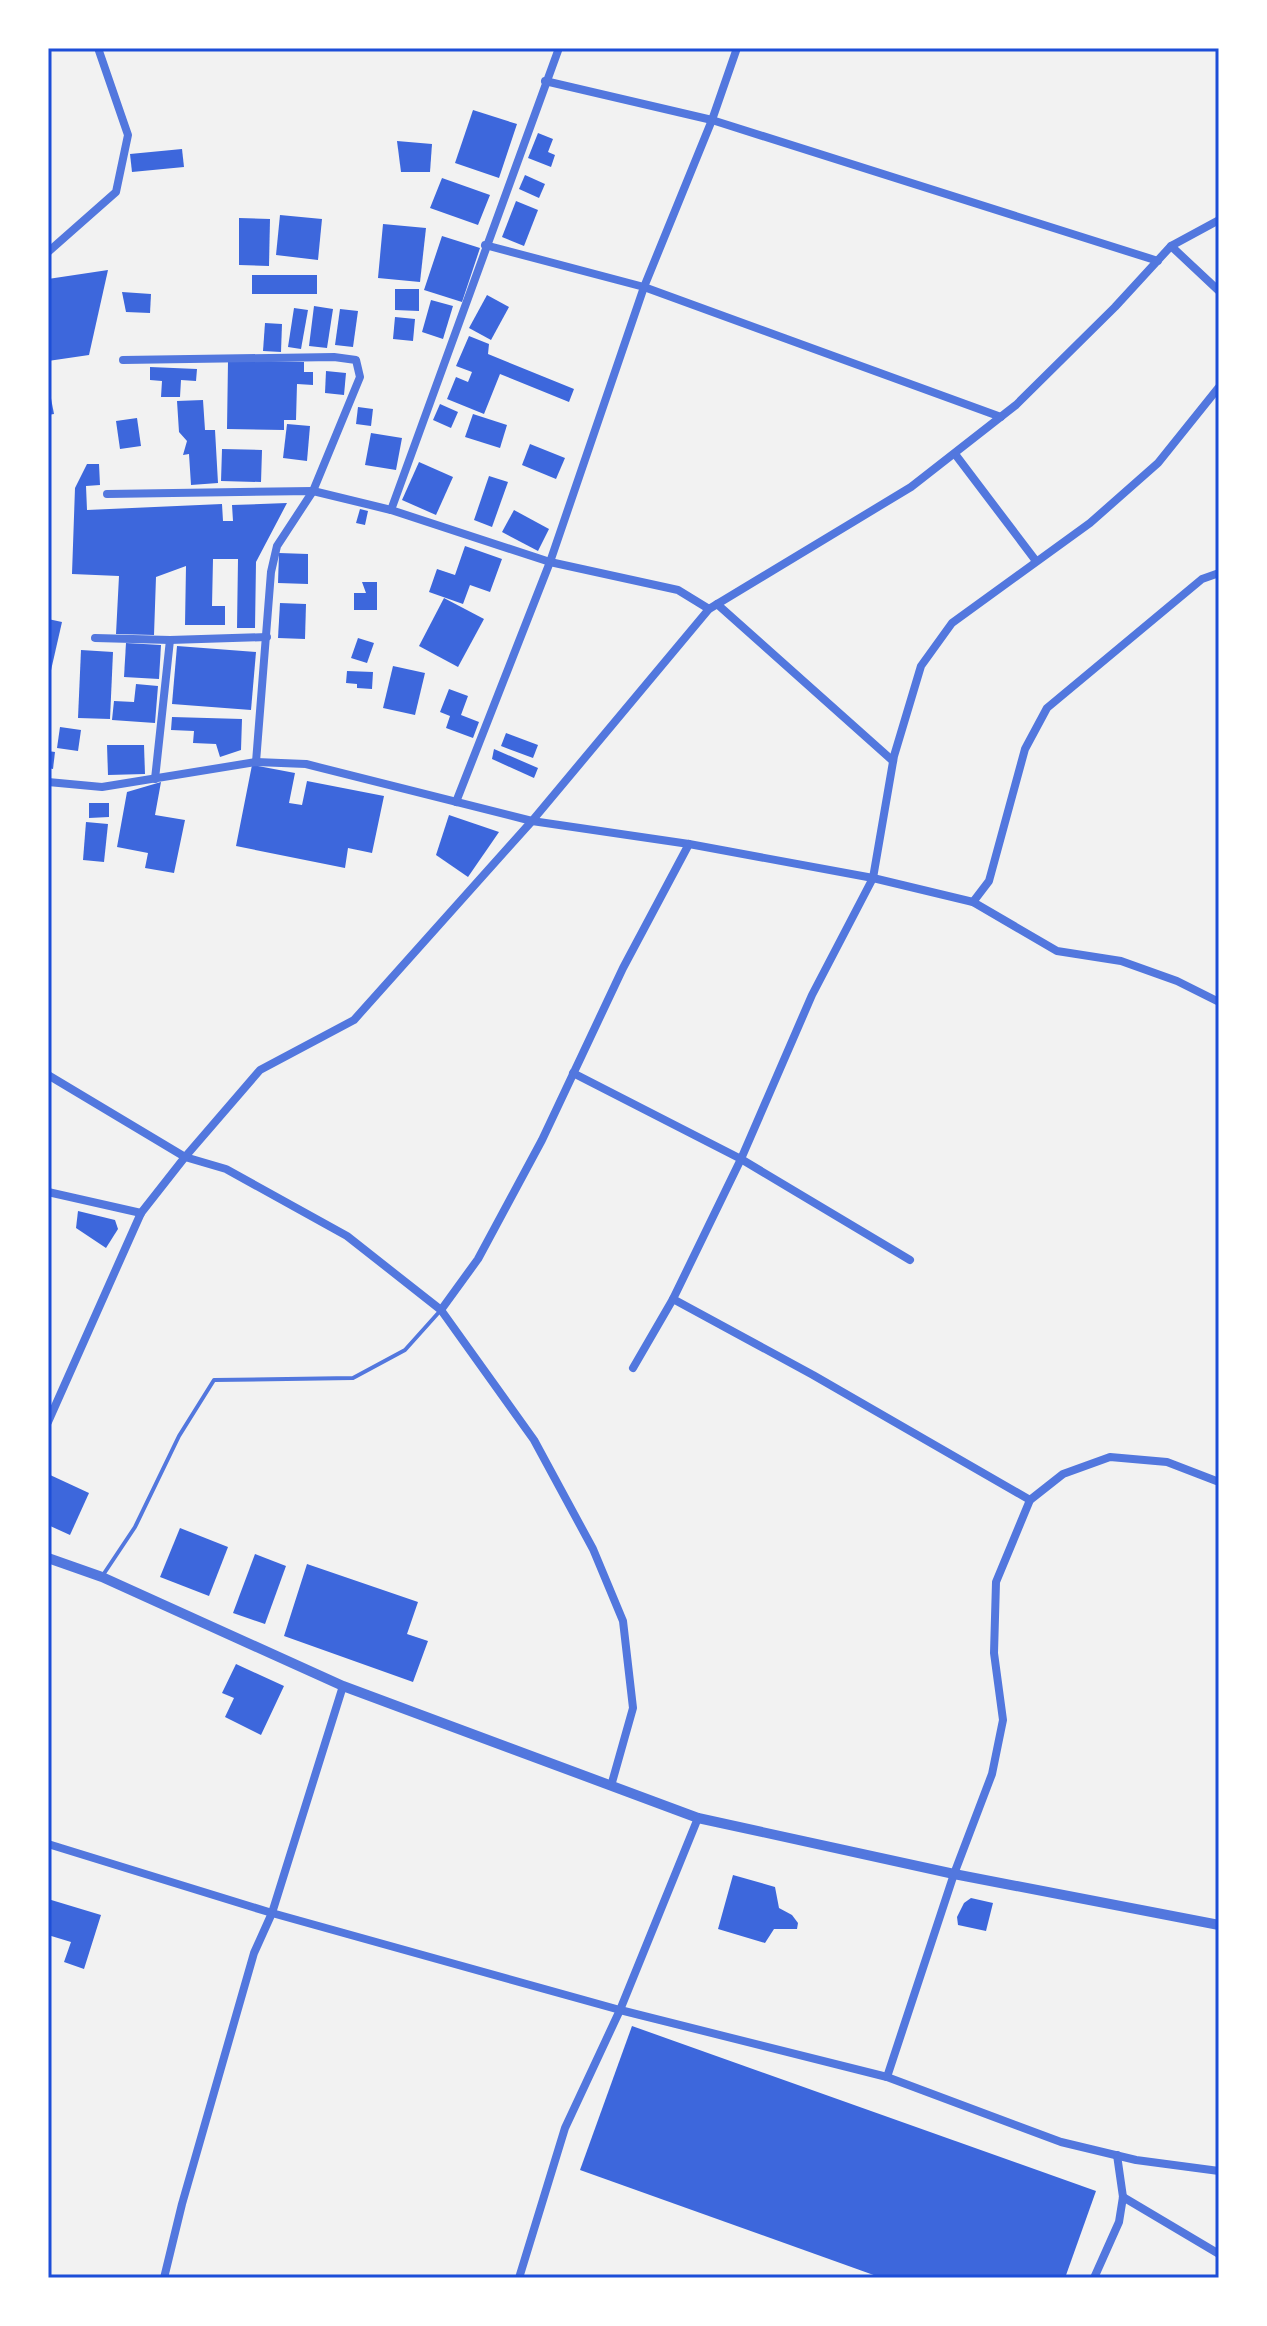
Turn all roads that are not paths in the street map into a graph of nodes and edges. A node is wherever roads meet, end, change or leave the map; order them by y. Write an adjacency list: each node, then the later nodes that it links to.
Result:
1 (98, 48): 9 (street)
2 (559, 48): 4 (street)
3 (737, 48): 5 (street)
4 (545, 81): 5 (street); 7 (street)
5 (712, 120): 10 (street); 11 (street)
6 (1219, 220): 8 (street)
7 (485, 245): 11 (street); 19 (street)
8 (1171, 246): 10 (street); 12 (street)
9 (48, 252)
10 (1158, 261): 15 (street)
11 (644, 287): 15 (street); 21 (street)
12 (1219, 291)
13 (123, 360): 17 (street)
14 (1219, 387): 20 (street)
15 (1001, 417): 16 (street)
16 (955, 454): 20 (street); 23 (street)
17 (313, 491): 18 (street); 19 (street); 24 (street)
18 (107, 494)
19 (391, 510): 21 (street)
20 (1036, 561): 27 (street)
21 (550, 562): 23 (street); 31 (street)
22 (1219, 573): 35 (street)
23 (713, 606): 27 (street); 32 (street)
24 (267, 637): 26 (street); 28 (street)
25 (95, 638): 26 (street)
26 (170, 640): 29 (street)
27 (893, 761): 34 (street)
28 (256, 762): 29 (street); 31 (street)
29 (155, 779): 30 (street)
30 (48, 782)
31 (456, 802): 32 (street)
32 (532, 821): 33 (street); 39 (street)
33 (689, 844): 34 (street); 37 (street)
34 (873, 878): 35 (street); 40 (street)
35 (973, 902): 36 (street)
36 (1219, 1002)
37 (573, 1073): 40 (street); 45 (street)
38 (48, 1075): 39 (street)
39 (185, 1157): 42 (street); 45 (street)
40 (741, 1159): 43 (street); 44 (street)
41 (48, 1192): 42 (street)
42 (141, 1213): 47 (street)
43 (910, 1260)
44 (673, 1299): 46 (street); 49 (street)
45 (441, 1310): 51 (lane); 53 (street)
46 (633, 1368)
47 (48, 1422)
48 (1219, 1482): 49 (street)
49 (1030, 1500): 56 (street)
50 (48, 1558): 51 (street)
51 (102, 1577): 52 (street)
52 (343, 1686): 53 (street); 57 (street)
53 (611, 1786): 54 (street)
54 (698, 1818): 56 (street); 59 (street)
55 (48, 1844): 57 (street)
56 (954, 1874): 58 (street); 60 (street)
57 (272, 1913): 59 (street); 65 (street)
58 (1219, 1925)
59 (620, 2010): 60 (street); 66 (street)
60 (887, 2077): 61 (street)
61 (1117, 2155): 62 (street); 63 (street)
62 (1219, 2171)
63 (1123, 2197): 64 (street); 67 (street)
64 (1219, 2254)
65 (164, 2278)
66 (519, 2278)
67 (1094, 2278)

